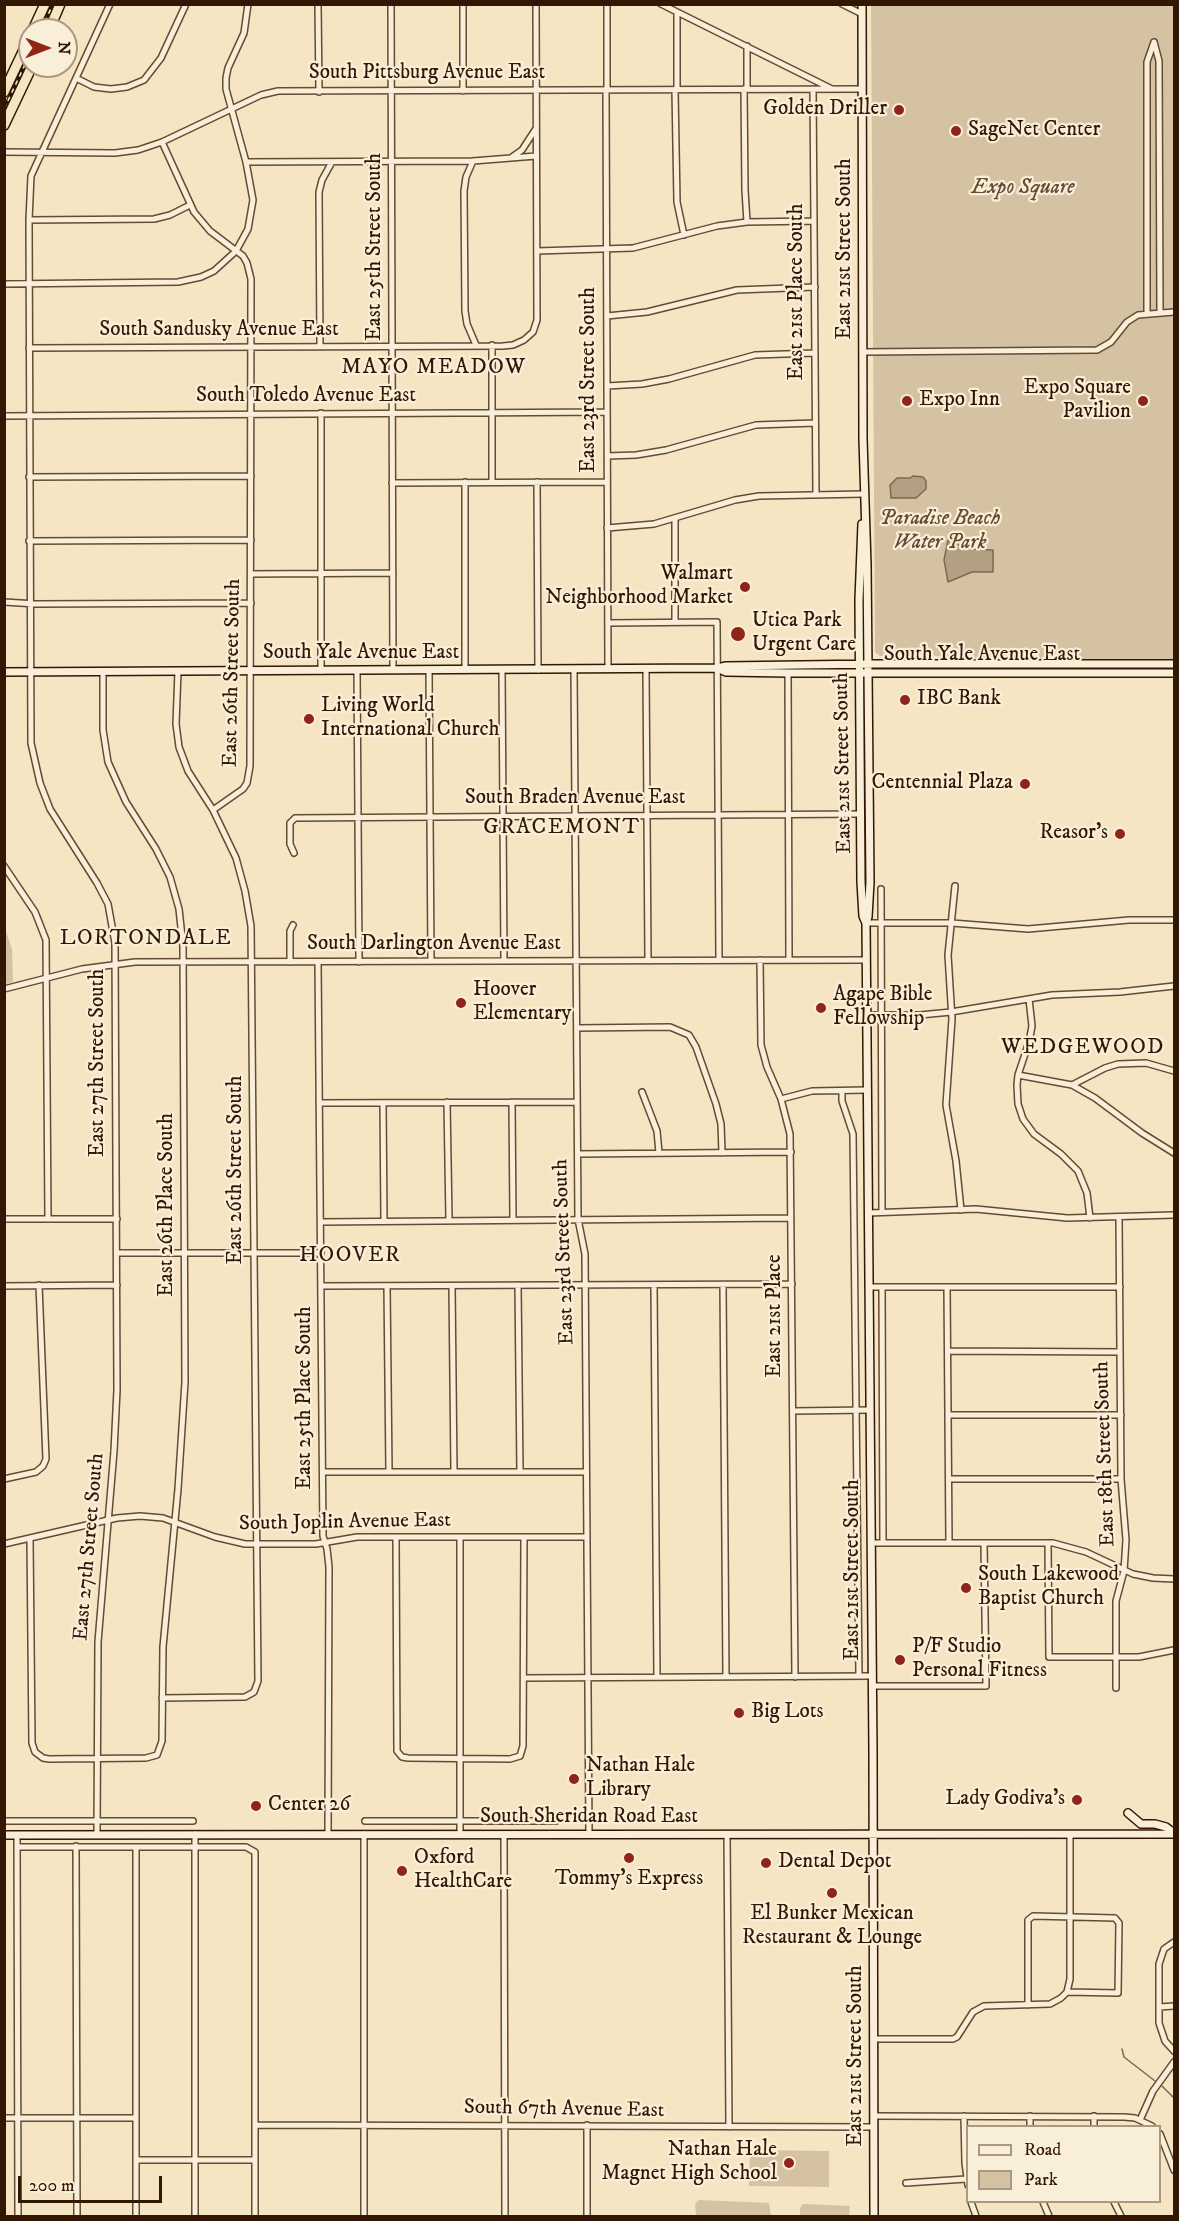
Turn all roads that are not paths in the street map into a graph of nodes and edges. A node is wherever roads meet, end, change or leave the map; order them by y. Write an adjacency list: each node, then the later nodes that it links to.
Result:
1 (45, 4): 16 (highway)
2 (60, 4): 17 (highway)
3 (110, 4): 20 (street, East 27th Street South)
4 (186, 4): 22 (street)
5 (248, 4): 34 (street)
6 (318, 4): 33 (street)
7 (391, 4): 30 (street, East 25th Street South)
8 (463, 4): 31 (street)
9 (536, 4): 27 (street)
10 (607, 4): 28 (street, East 23rd Street South)
11 (661, 4): 14 (street)
12 (842, 4): 15 (street)
13 (862, 4): 15 (main road, East 21st Street South)
14 (677, 14): 18 (street); 29 (street)
15 (862, 14): 26 (main road, East 21st Street South)
16 (39, 18)
17 (54, 18)
18 (747, 46): 23 (street); 25 (street)
19 (18, 62): 32 (highway)
20 (78, 74)
21 (26, 78): 35 (highway)
22 (76, 78): 39 (street, East 27th Street South)
23 (745, 89): 24 (street, South Pittsburg Avenue East); 29 (street, South Pittsburg Avenue East); 49 (street)
24 (813, 89): 25 (street, South Pittsburg Avenue East); 48 (street, East 21st Place South)
25 (834, 89): 26 (street, South Pittsburg Avenue East)
26 (862, 89): 67 (main road, East 21st Street South)
27 (536, 90): 28 (street, South Pittsburg Avenue East); 31 (street, South Pittsburg Avenue East); 36 (street)
28 (607, 90): 29 (street, South Pittsburg Avenue East); 51 (street, East 23rd Street South)
29 (676, 90): 50 (street)
30 (391, 91): 31 (street, South Pittsburg Avenue East); 33 (street, South Pittsburg Avenue East); 45 (street, East 25th Street South)
31 (463, 91)
32 (4, 92)
33 (319, 92): 34 (street, South Pittsburg Avenue East)
34 (231, 108): 37 (street, South Pittsburg Avenue East); 43 (street)
35 (4, 125)
36 (536, 128): 40 (street); 41 (street)
37 (162, 142): 39 (street, South Pittsburg Avenue East); 46 (street)
38 (4, 152): 39 (street, South Pittsburg Avenue East)
39 (41, 153): 47 (street, East 27th Street South)
40 (536, 156): 41 (street); 53 (street)
41 (511, 159): 42 (street)
42 (473, 161): 45 (street); 61 (street)
43 (246, 162): 44 (street); 52 (street)
44 (332, 162): 45 (street); 63 (street)
45 (392, 162): 64 (street, East 25th Street South)
46 (190, 205): 47 (street); 52 (street)
47 (29, 220): 55 (street, East 27th Street South)
48 (814, 221): 49 (street); 56 (street, East 21st Place South)
49 (747, 222): 50 (street)
50 (684, 234): 51 (street)
51 (606, 250): 53 (street); 60 (street, East 23rd Street South)
52 (236, 251): 55 (street); 65 (street, East 26th Street South)
53 (537, 251): 62 (street, South Sandusky Avenue East)
54 (4, 284): 55 (street)
55 (28, 284): 66 (street, East 27th Street South)
56 (815, 287): 60 (street); 68 (street, East 21st Place South)
57 (1147, 312): 58 (street); 58 (street); 67 (street)
58 (1160, 312): 59 (street)
59 (1174, 312)
60 (607, 316): 69 (street, East 23rd Street South)
61 (476, 345): 62 (street, South Sandusky Avenue East); 64 (street, South Sandusky Avenue East)
62 (492, 345): 70 (street)
63 (320, 346): 64 (street, South Sandusky Avenue East); 65 (street, South Sandusky Avenue East)
64 (393, 346): 74 (street, East 25th Street South)
65 (250, 347): 66 (street, South Sandusky Avenue East); 72 (street, East 26th Street South)
66 (29, 348): 75 (street, East 27th Street South)
67 (863, 352): 86 (main road, East 21st Street South)
68 (815, 353): 69 (street); 77 (street, East 21st Place South)
69 (607, 386): 71 (street, East 23rd Street South)
70 (492, 412): 71 (street, South Toledo Avenue East); 74 (street, South Toledo Avenue East); 82 (street)
71 (607, 412): 78 (street, East 23rd Street South)
72 (251, 413): 73 (street, South Toledo Avenue East); 75 (street, South Toledo Avenue East); 79 (street, East 26th Street South)
73 (321, 413): 74 (street, South Toledo Avenue East); 94 (street)
74 (392, 413): 85 (street, East 25th Street South)
75 (29, 415): 76 (street, South Toledo Avenue East); 80 (street, East 27th Street South)
76 (4, 416)
77 (815, 423): 78 (street); 87 (street, East 21st Place South)
78 (607, 456): 84 (street, East 23rd Street South)
79 (251, 476): 80 (street); 90 (street, East 26th Street South)
80 (29, 477): 91 (street, East 27th Street South)
81 (465, 482): 82 (street); 85 (street); 107 (street)
82 (492, 482): 83 (street)
83 (537, 482): 84 (street); 115 (street)
84 (607, 482): 89 (street, East 23rd Street South)
85 (392, 483): 92 (street, East 25th Street South)
86 (864, 494): 87 (street); 100 (main road, East 21st Street South); 101 (main road, East 21st Street South)
87 (816, 495): 88 (street)
88 (675, 519): 89 (street); 98 (street)
89 (608, 528): 99 (street, East 23rd Street South)
90 (251, 540): 91 (street); 93 (street, East 26th Street South)
91 (29, 541): 96 (street, East 27th Street South)
92 (393, 573): 94 (street); 113 (street, East 25th Street South)
93 (251, 574): 94 (street); 97 (street, East 26th Street South)
94 (321, 574): 118 (street)
95 (4, 602): 96 (street)
96 (30, 603): 97 (street); 120 (street, East 27th Street South)
97 (251, 603): 117 (street, East 26th Street South)
98 (675, 622): 99 (street); 106 (street)
99 (608, 623): 110 (street, East 23rd Street South)
100 (859, 664): 101 (main road, South Yale Avenue East); 106 (main road, South Yale Avenue East); 122 (main road, East 21st Street South)
101 (868, 664): 102 (main road, South Yale Avenue East); 123 (main road, East 21st Street South)
102 (1041, 664): 103 (main road, South Yale Avenue East); 125 (main road)
103 (1106, 664): 104 (main road, South Yale Avenue East); 126 (main road)
104 (1155, 664): 105 (main road, South Yale Avenue East); 127 (main road)
105 (1174, 664)
106 (717, 668): 111 (main road, South Yale Avenue East); 124 (main road, South Yale Avenue East); 134 (street)
107 (465, 669): 108 (main road, South Yale Avenue East); 114 (main road, South Yale Avenue East)
108 (502, 669): 115 (main road, South Yale Avenue East); 138 (street)
109 (574, 669): 110 (main road, South Yale Avenue East); 115 (main road, South Yale Avenue East); 132 (street, East 23rd Street South)
110 (608, 669): 111 (main road, South Yale Avenue East)
111 (646, 669): 133 (street)
112 (357, 670): 113 (main road, South Yale Avenue East); 118 (main road, South Yale Avenue East); 136 (street)
113 (393, 670): 114 (main road, South Yale Avenue East)
114 (429, 670): 137 (street)
115 (538, 670)
116 (178, 671): 117 (main road, South Yale Avenue East); 121 (main road, South Yale Avenue East); 130 (street)
117 (250, 671): 118 (main road, South Yale Avenue East); 130 (street, East 26th Street South)
118 (321, 671)
119 (4, 672): 120 (main road, South Yale Avenue East)
120 (29, 672): 121 (main road, South Yale Avenue East); 163 (street, East 27th Street South)
121 (102, 672): 157 (street, East 26th Place South)
122 (860, 672): 123 (main road, South Yale Avenue East); 124 (main road, South Yale Avenue East); 131 (main road, East 21st Street South)
123 (868, 672): 125 (main road, South Yale Avenue East); 129 (main road, East 21st Street South)
124 (789, 673): 135 (street)
125 (1041, 673): 126 (main road, South Yale Avenue East)
126 (1106, 673): 127 (main road, South Yale Avenue East)
127 (1155, 673): 128 (main road, South Yale Avenue East)
128 (1174, 673)
129 (869, 809): 131 (main road); 142 (main road, East 21st Street South)
130 (213, 810): 158 (street, East 26th Street South)
131 (861, 814): 135 (street, South Braden Avenue East); 141 (main road, East 21st Street South)
132 (575, 815): 133 (street, South Braden Avenue East); 138 (street, South Braden Avenue East); 155 (street, East 23rd Street South)
133 (646, 815): 134 (street, South Braden Avenue East); 156 (street)
134 (718, 815): 135 (street, South Braden Avenue East); 150 (street)
135 (789, 815): 152 (street)
136 (358, 816): 137 (street, South Braden Avenue East); 139 (street, South Braden Avenue East); 161 (street)
137 (430, 816): 138 (street, South Braden Avenue East); 162 (street)
138 (503, 816): 154 (street)
139 (294, 853)
140 (4, 866): 164 (street)
141 (861, 882): 142 (main road); 146 (main road, East 21st Street South)
142 (870, 882): 146 (main road, East 21st Street South)
143 (955, 886): 148 (street)
144 (881, 889): 147 (street)
145 (1174, 920): 148 (street)
146 (866, 923): 147 (street); 153 (main road, East 21st Street South)
147 (881, 923): 148 (street); 170 (street)
148 (952, 923): 168 (street)
149 (293, 925): 159 (street)
150 (719, 960): 151 (street, South Darlington Avenue East); 156 (street, South Darlington Avenue East)
151 (759, 960): 152 (street, South Darlington Avenue East); 178 (street, East 21st Place)
152 (789, 960): 153 (street, South Darlington Avenue East)
153 (866, 960): 169 (main road, East 21st Street South)
154 (504, 961): 155 (street, South Darlington Avenue East); 162 (street, South Darlington Avenue East)
155 (577, 961): 156 (street, South Darlington Avenue East); 171 (street, East 23rd Street South)
156 (648, 961)
157 (184, 962): 158 (street, South Darlington Avenue East); 163 (street, South Darlington Avenue East); 205 (street, East 26th Place South)
158 (252, 962): 159 (street, South Darlington Avenue East); 206 (street, East 26th Street South)
159 (290, 962): 160 (street, South Darlington Avenue East)
160 (318, 962): 161 (street, South Darlington Avenue East); 182 (street, East 25th Place South)
161 (359, 962): 162 (street, South Darlington Avenue East)
162 (431, 962)
163 (116, 963): 164 (street, South Darlington Avenue East); 198 (street, East 27th Street South)
164 (47, 977): 166 (street, South Darlington Avenue East); 197 (street)
165 (1174, 986): 167 (street)
166 (4, 989)
167 (1029, 999): 168 (street); 173 (street)
168 (951, 1012): 170 (street); 189 (street)
169 (867, 1015): 170 (street); 175 (main road, East 21st Street South)
170 (881, 1015): 190 (street)
171 (577, 1028): 181 (street, East 23rd Street South); 186 (street)
172 (1174, 1071): 174 (street)
173 (1018, 1075): 174 (street); 195 (street)
174 (1072, 1085): 187 (street)
175 (867, 1090): 176 (street); 191 (main road, East 21st Street South)
176 (842, 1091): 178 (street); 225 (street, East 21st Street South)
177 (642, 1092): 185 (street)
178 (781, 1099): 184 (street, East 21st Place)
179 (447, 1102): 180 (street); 183 (street); 199 (street)
180 (512, 1102): 181 (street); 200 (street)
181 (577, 1102): 188 (street, East 23rd Street South)
182 (319, 1103): 183 (street); 202 (street, East 25th Place South)
183 (384, 1103): 203 (street)
184 (791, 1152): 186 (street); 194 (street, East 21st Place)
185 (659, 1153): 186 (street); 188 (street)
186 (722, 1153)
187 (1174, 1153)
188 (578, 1154): 201 (street, East 23rd Street South)
189 (961, 1210): 190 (street); 195 (street)
190 (882, 1212): 191 (street)
191 (868, 1213): 219 (main road, East 21st Street South)
192 (1174, 1215): 193 (street)
193 (1119, 1217): 195 (street); 222 (street, East 18th Street South)
194 (791, 1218): 201 (street); 208 (street, East 21st Place)
195 (1090, 1218)
196 (4, 1219): 197 (street)
197 (48, 1219): 198 (street)
198 (117, 1219): 204 (street, East 27th Street South)
199 (448, 1220): 200 (street); 203 (street)
200 (513, 1220): 201 (street)
201 (578, 1220): 212 (street, East 23rd Street South)
202 (321, 1221): 203 (street); 207 (street, East 25th Place South)
203 (384, 1221)
204 (117, 1253): 205 (street); 210 (street, East 27th Street South)
205 (184, 1253): 206 (street); 239 (street, East 26th Place South)
206 (253, 1253): 207 (street); 252 (street, East 26th Street South)
207 (321, 1253): 216 (street, East 25th Place South)
208 (792, 1284): 214 (street); 227 (street, East 21st Place)
209 (39, 1285): 210 (street); 215 (street); 235 (street)
210 (117, 1285): 238 (street, East 27th Street South)
211 (518, 1285): 212 (street); 218 (street); 233 (street)
212 (585, 1285): 213 (street); 234 (street, East 23rd Street South)
213 (654, 1285): 214 (street); 259 (street)
214 (723, 1285): 260 (street)
215 (4, 1286)
216 (321, 1286): 217 (street); 230 (street, East 25th Place South)
217 (387, 1286): 218 (street); 231 (street)
218 (452, 1286): 232 (street)
219 (869, 1287): 220 (street); 226 (main road, East 21st Street South)
220 (882, 1287): 221 (street); 247 (street, East 21st Street South)
221 (947, 1287): 222 (street); 223 (street)
222 (1120, 1287): 224 (street, East 18th Street South)
223 (948, 1351): 224 (street); 228 (street)
224 (1120, 1352): 229 (street, East 18th Street South)
225 (857, 1410): 226 (street); 227 (street); 257 (street, East 21st Street South)
226 (870, 1410): 246 (main road, East 21st Street South)
227 (793, 1411): 261 (street, East 21st Place)
228 (948, 1415): 229 (street); 236 (street)
229 (1121, 1415): 237 (street, East 18th Street South)
230 (323, 1472): 231 (street); 245 (street, East 25th Place South)
231 (389, 1472): 232 (street)
232 (454, 1472): 233 (street)
233 (520, 1472): 234 (street)
234 (586, 1472): 243 (street, East 23rd Street South)
235 (4, 1479)
236 (949, 1479): 237 (street); 248 (street)
237 (1121, 1479): 253 (street, East 18th Street South)
238 (108, 1521): 239 (street, South Joplin Avenue East); 244 (street, South Joplin Avenue East); 268 (street, East 27th Street South)
239 (174, 1522): 252 (street, South Joplin Avenue East); 266 (street, East 26th Place South)
240 (396, 1537): 241 (street, South Joplin Avenue East); 245 (street, South Joplin Avenue East); 267 (street)
241 (460, 1537): 242 (street, South Joplin Avenue East); 267 (street)
242 (524, 1537): 243 (street, South Joplin Avenue East); 262 (street)
243 (586, 1537): 263 (street, East 23rd Street South)
244 (30, 1539): 251 (street, South Joplin Avenue East); 268 (street)
245 (325, 1543): 252 (street, South Joplin Avenue East); 279 (street, East 25th Place South)
246 (871, 1543): 247 (street); 258 (main road, East 21st Street South)
247 (883, 1543): 248 (street)
248 (949, 1543): 249 (street)
249 (984, 1543): 250 (street); 264 (street)
250 (1048, 1543): 253 (street); 256 (street)
251 (4, 1544)
252 (258, 1544): 266 (street, East 26th Street South)
253 (1124, 1571): 254 (street); 256 (street, East 18th Street South)
254 (1174, 1579)
255 (1174, 1650): 256 (street)
256 (1116, 1657): 265 (street, East 18th Street South)
257 (859, 1676): 258 (street); 261 (street)
258 (872, 1676): 264 (main road, East 21st Street South)
259 (657, 1677): 260 (street); 263 (street)
260 (726, 1677): 261 (street)
261 (795, 1677)
262 (524, 1678): 263 (street); 267 (street)
263 (588, 1678): 283 (street, East 23rd Street South)
264 (872, 1686): 285 (main road, East 21st Street South)
265 (1116, 1688)
266 (162, 1698): 268 (street, East 26th Place South)
267 (459, 1758): 274 (street)
268 (97, 1759): 271 (street, East 27th Street South)
269 (1128, 1813): 276 (main road)
270 (4, 1821): 271 (street)
271 (97, 1821): 272 (street); 277 (street, East 27th Street South)
272 (193, 1821)
273 (365, 1821): 274 (street, South Sheridan Road East)
274 (460, 1821): 275 (street, South Sheridan Road East); 281 (street)
275 (556, 1821)
276 (1174, 1833): 286 (main road, South Sheridan Road East)
277 (97, 1834): 278 (main road, South Sheridan Road East); 288 (main road, South Sheridan Road East)
278 (195, 1834): 279 (main road, South Sheridan Road East); 292 (street)
279 (328, 1834): 280 (main road, South Sheridan Road East)
280 (364, 1834): 281 (main road, South Sheridan Road East); 316 (street)
281 (460, 1834): 282 (main road, South Sheridan Road East)
282 (504, 1834): 283 (main road, South Sheridan Road East); 317 (street)
283 (589, 1834): 284 (main road, South Sheridan Road East)
284 (727, 1834): 285 (main road, South Sheridan Road East); 318 (street)
285 (873, 1834): 286 (main road, South Sheridan Road East); 299 (main road, East 21st Street South)
286 (1070, 1834): 293 (street)
287 (4, 1835): 288 (main road, South Sheridan Road East)
288 (17, 1835): 289 (street)
289 (17, 1846): 290 (street); 307 (street)
290 (76, 1846): 291 (street); 308 (street)
291 (135, 1847): 292 (street); 309 (street)
292 (195, 1847): 311 (street); 322 (street)
293 (1069, 1917): 295 (street); 295 (street); 296 (street)
294 (1174, 1942): 298 (street)
295 (1066, 1992): 296 (street)
296 (1028, 2005): 299 (street)
297 (1174, 2006): 298 (street)
298 (1159, 2007): 300 (street)
299 (873, 2039): 302 (main road, East 21st Street South)
300 (1174, 2051)
301 (1174, 2062): 310 (street)
302 (874, 2116): 303 (street); 319 (main road, East 21st Street South)
303 (964, 2116): 304 (street); 324 (street)
304 (1030, 2116): 305 (street); 313 (street)
305 (1094, 2116): 310 (street); 314 (street)
306 (4, 2118): 307 (street)
307 (18, 2118): 308 (street); 330 (street)
308 (76, 2118): 309 (street); 331 (street)
309 (136, 2118): 321 (street)
310 (1140, 2120): 315 (street)
311 (255, 2125): 316 (street, South 67th Avenue East); 323 (street)
312 (587, 2125): 317 (street, South 67th Avenue East); 318 (street, South 67th Avenue East); 337 (street)
313 (1030, 2125)
314 (1094, 2125)
315 (1149, 2125)
316 (363, 2126): 317 (street, South 67th Avenue East); 335 (street)
317 (505, 2126): 336 (street)
318 (729, 2127): 319 (street, South 67th Avenue East)
319 (874, 2127): 338 (main road, East 21st Street South)
320 (1161, 2137): 325 (street)
321 (136, 2160): 322 (street); 332 (street)
322 (195, 2160): 323 (street); 333 (street)
323 (255, 2160): 334 (street)
324 (966, 2160)
325 (1174, 2170)
326 (966, 2182): 327 (street)
327 (906, 2183)
328 (1043, 2203): 339 (street)
329 (1114, 2203): 340 (street)
330 (18, 2217)
331 (77, 2217)
332 (136, 2217)
333 (195, 2217)
334 (255, 2217)
335 (364, 2217)
336 (505, 2217)
337 (587, 2217)
338 (874, 2217)
339 (1049, 2217)
340 (1121, 2217)

